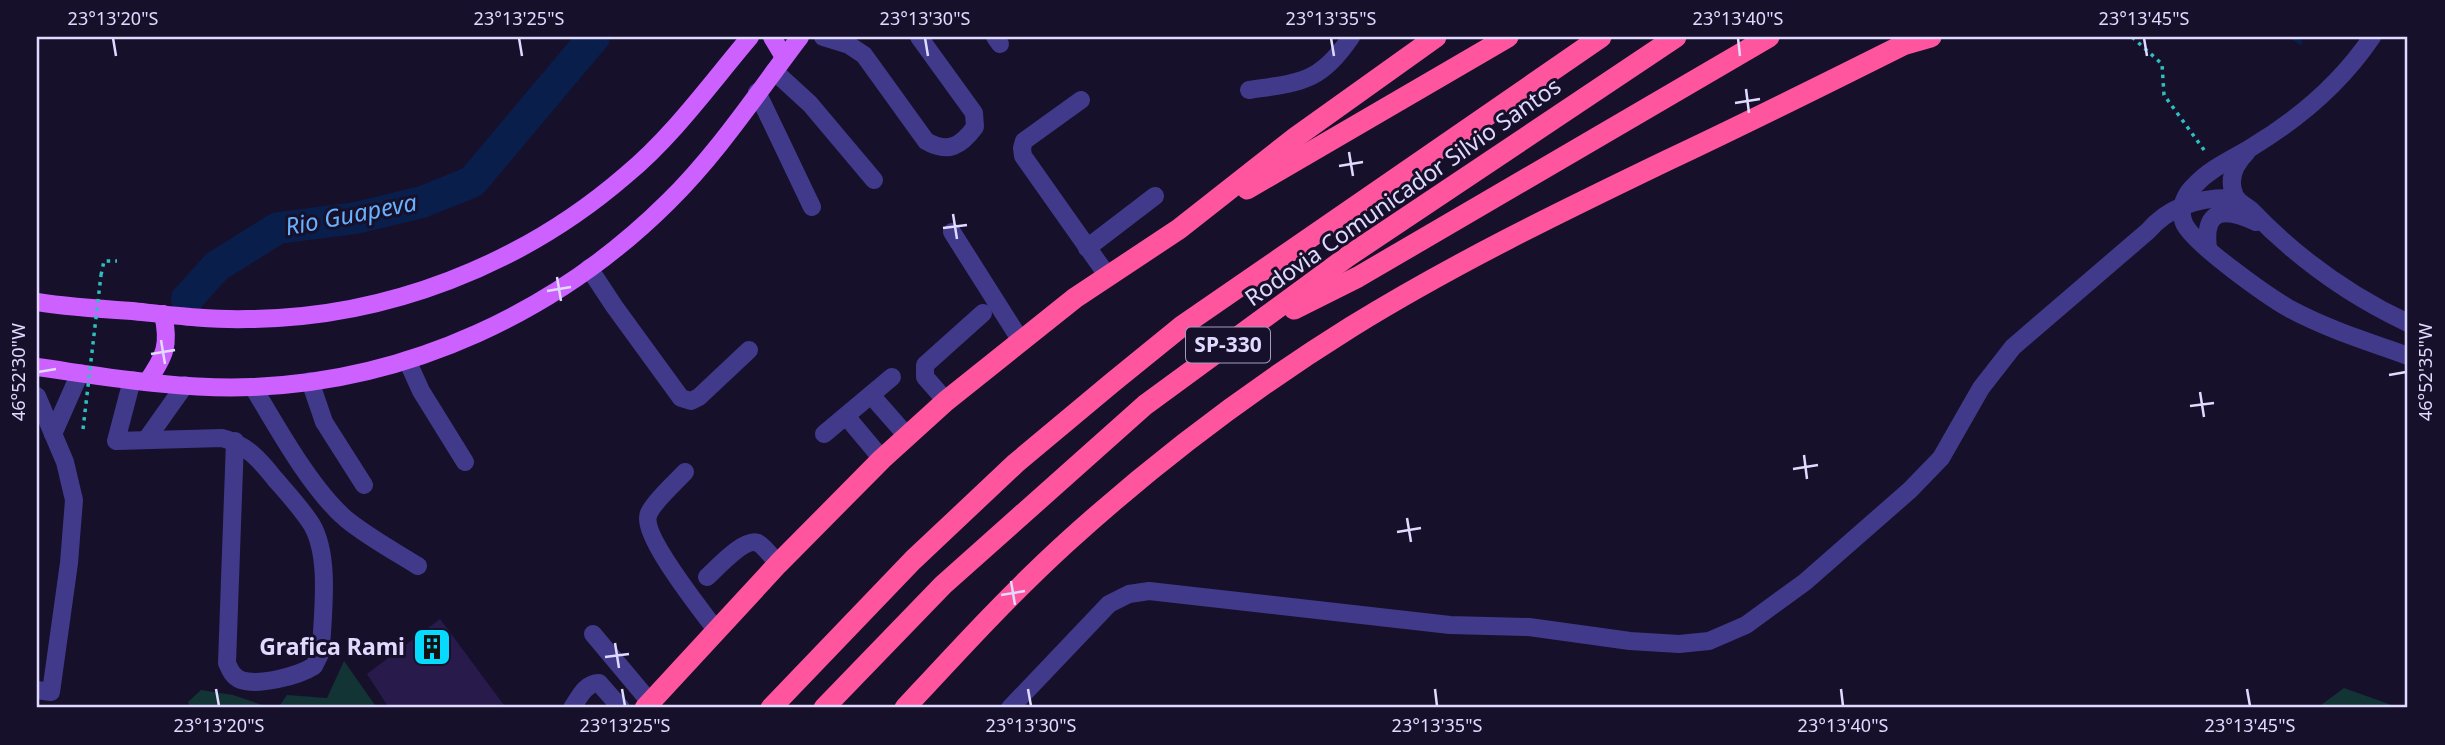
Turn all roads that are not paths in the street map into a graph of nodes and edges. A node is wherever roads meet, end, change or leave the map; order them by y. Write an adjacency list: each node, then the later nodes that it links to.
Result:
1 (750, 37): 36 (main road)
2 (772, 37): 15 (main road)
3 (800, 37): 15 (main road)
4 (823, 37): 5 (street)
5 (919, 37)
6 (1351, 37): 16 (street)
7 (1436, 37): 27 (highway)
8 (1508, 37): 27 (highway)
9 (1601, 37): 72 (highway, Rodovia Comunicador Silvio Santos / SP-330)
10 (1676, 37): 38 (highway, Rodovia Comunicador Silvio Santos / SP-330)
11 (1769, 37): 38 (highway)
12 (1931, 37): 14 (highway)
13 (2372, 37): 19 (street)
14 (1908, 41): 74 (highway)
15 (779, 64): 17 (main road); 20 (street)
16 (1249, 90)
17 (757, 92): 24 (street); 32 (main road)
18 (1081, 100): 30 (street)
19 (2250, 148): 22 (street); 23 (street)
20 (874, 180)
21 (1155, 196): 30 (street)
22 (2235, 198): 23 (street); 26 (street)
23 (2182, 205): 25 (street); 28 (street)
24 (812, 207)
25 (2184, 224): 28 (street); 31 (street)
26 (2263, 225): 31 (street); 37 (street)
27 (1179, 229): 33 (highway)
28 (2148, 231): 75 (street)
29 (952, 232): 39 (street)
30 (1087, 248): 33 (street)
31 (2207, 248): 41 (street)
32 (589, 268): 40 (street); 42 (main road)
33 (1107, 275): 39 (highway)
34 (40, 305): 36 (main road)
35 (984, 313): 52 (street)
36 (163, 314): 46 (main road)
37 (2408, 323)
38 (1242, 335): 73 (highway, Rodovia Comunicador Silvio Santos / SP-330)
39 (1021, 341): 52 (highway)
40 (749, 350)
41 (2408, 356)
42 (407, 360): 47 (main road); 60 (street)
43 (37, 367): 44 (main road)
44 (80, 373): 46 (main road); 54 (street)
45 (892, 377): 50 (street)
46 (139, 381): 48 (main road); 57 (street)
47 (310, 382): 49 (main road); 62 (street)
48 (185, 385): 49 (main road); 57 (street)
49 (253, 387): 64 (street)
50 (871, 395): 53 (street); 56 (street)
51 (37, 396): 54 (street)
52 (946, 401): 56 (highway)
53 (846, 416): 55 (street); 59 (street)
54 (53, 434): 68 (street)
55 (824, 434)
56 (907, 436): 59 (highway)
57 (146, 440): 58 (street)
58 (235, 441): 58 (street)
59 (883, 459): 63 (highway)
60 (465, 461)
61 (685, 472): 66 (street)
62 (363, 485)
63 (778, 564): 65 (street); 66 (highway)
64 (418, 566)
65 (707, 577)
66 (716, 630): 69 (highway)
67 (593, 634): 69 (street)
68 (45, 697)
69 (648, 705)
70 (572, 708): 71 (street)
71 (621, 708)
72 (771, 708)
73 (824, 708)
74 (905, 708)
75 (1010, 708)

